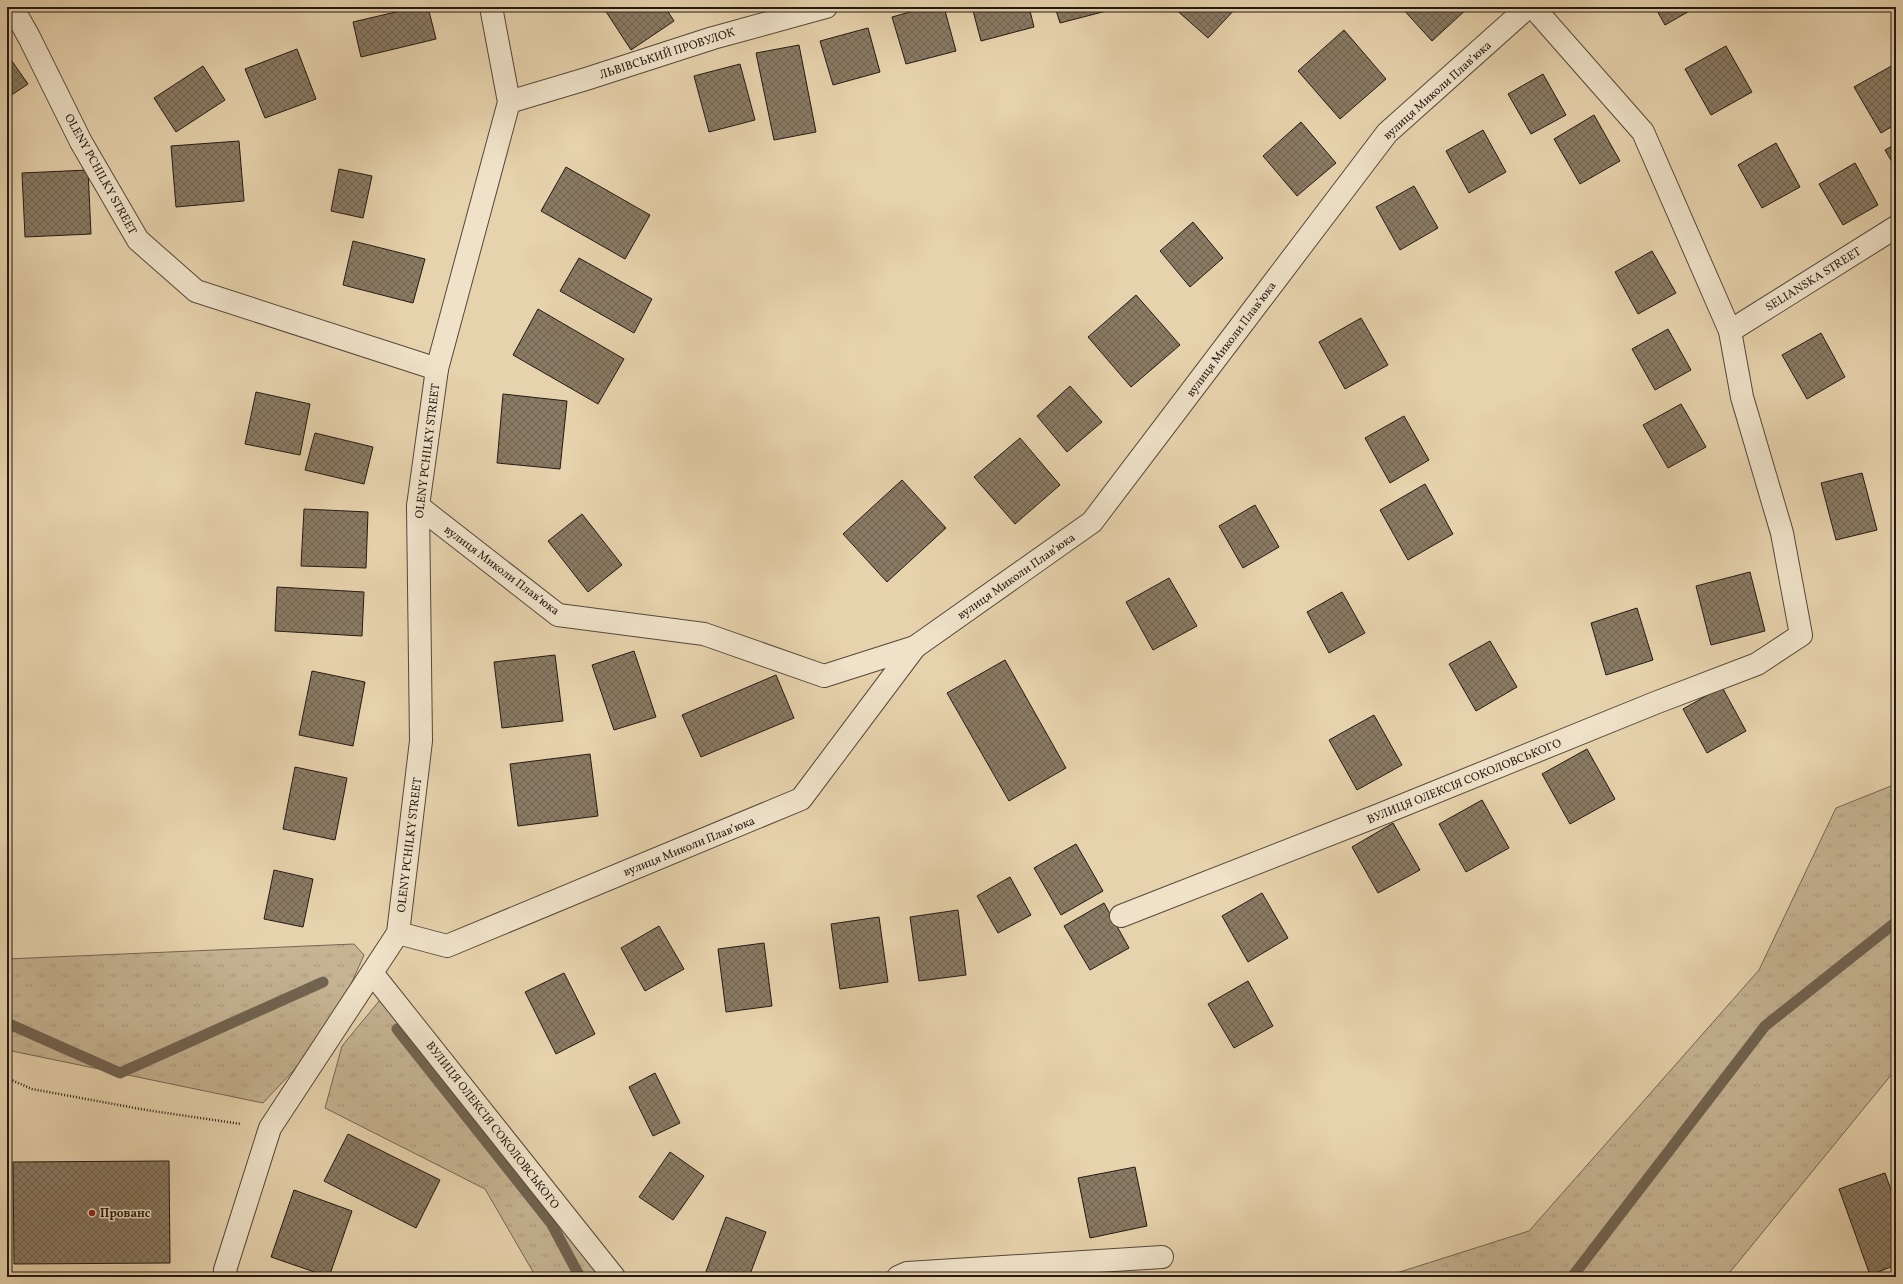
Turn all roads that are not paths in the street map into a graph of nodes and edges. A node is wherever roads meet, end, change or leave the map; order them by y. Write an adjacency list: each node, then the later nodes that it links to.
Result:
1 (12, 7): 9 (street, OLENY PCHILKY STREET)
2 (491, 7): 6 (street, OLENY PCHILKY STREET)
3 (826, 7): 6 (street, ЛЬВІВСЬКИЙ ПРОВУЛОК)
4 (1528, 7): 11 (street, вулиця Миколи Плавʼюка)
5 (1533, 7): 8 (street)
6 (509, 102): 9 (street, OLENY PCHILKY STREET)
7 (1896, 227): 8 (street, SELIANSKA STREET)
8 (1730, 331): 12 (street, ВУЛИЦЯ ОЛЕКСІЯ СОКОЛОВСЬКОГО)
9 (437, 369): 10 (street, OLENY PCHILKY STREET)
10 (418, 506): 11 (street, вулиця Миколи Плавʼюка); 13 (street, OLENY PCHILKY STREET)
11 (915, 647): 13 (street, вулиця Миколи Плавʼюка)
12 (1121, 916)
13 (398, 933): 14 (street, OLENY PCHILKY STREET)
14 (372, 973): 16 (street, OLENY PCHILKY STREET); 17 (street, ВУЛИЦЯ ОЛЕКСІЯ СОКОЛОВСЬКОГО)
15 (1162, 1257): 18 (street)
16 (227, 1277)
17 (614, 1277)
18 (898, 1277)

